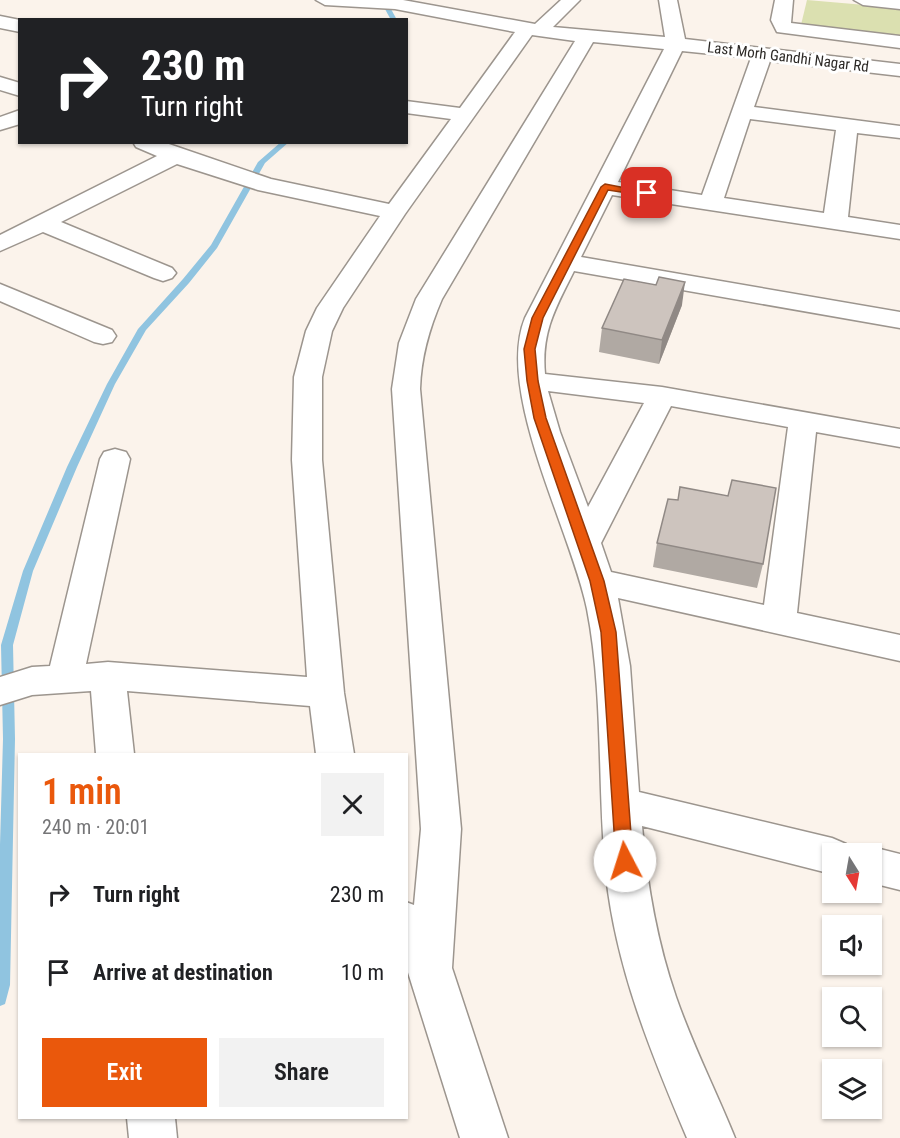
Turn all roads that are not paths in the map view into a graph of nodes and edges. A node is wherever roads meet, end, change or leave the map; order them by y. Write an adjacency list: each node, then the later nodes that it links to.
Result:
1 (325, 0): 7 (street, Last Morh Gandhi Nagar Rd)
2 (452, 0): 10 (street)
3 (571, 0): 13 (street)
4 (668, 0): 16 (street)
5 (784, 0): 15 (street)
6 (863, 0): 9 (street)
7 (350, 1): 8 (street, Last Morh Gandhi Nagar Rd)
8 (404, 4): 10 (street, Last Morh Gandhi Nagar Rd)
9 (900, 4)
10 (432, 11): 13 (street, Last Morh Gandhi Nagar Rd)
11 (0, 22): 12 (street)
12 (18, 26)
13 (533, 30): 14 (street, Last Morh Gandhi Nagar Rd); 23 (street)
14 (587, 37): 16 (street, Last Morh Gandhi Nagar Rd); 61 (street)
15 (900, 42)
16 (676, 44): 17 (street, Last Morh Gandhi Nagar Rd); 30 (street)
17 (762, 54): 18 (street, Last Morh Gandhi Nagar Rd); 22 (street)
18 (900, 70)
19 (0, 83): 20 (street)
20 (18, 89)
21 (408, 107): 23 (street)
22 (741, 112): 26 (street); 31 (street)
23 (465, 116): 32 (street)
24 (18, 117): 25 (street)
25 (0, 124)
26 (847, 126): 27 (street); 33 (street)
27 (900, 132)
28 (148, 144): 29 (street)
29 (175, 156): 32 (street); 34 (street)
30 (605, 187): 31 (street); 37 (street)
31 (711, 203): 33 (street)
32 (395, 212): 53 (street)
33 (835, 222): 35 (street)
34 (42, 223): 36 (street); 38 (street)
35 (900, 232)
36 (0, 244)
37 (568, 262): 40 (street); 42 (street)
38 (163, 273)
39 (0, 292): 41 (street)
40 (900, 320)
41 (103, 336)
42 (532, 381): 43 (street); 47 (street)
43 (662, 396): 44 (street); 47 (street)
44 (802, 421): 45 (street); 49 (street)
45 (900, 438)
46 (115, 459): 52 (street)
47 (584, 544): 48 (street)
48 (597, 581): 49 (street); 56 (street)
49 (778, 621): 50 (street)
50 (900, 648)
51 (108, 676): 52 (street); 53 (street); 54 (street)
52 (32, 684)
53 (326, 693): 55 (street)
54 (116, 753)
55 (335, 753)
56 (620, 804): 57 (street); 65 (street)
57 (822, 854)
58 (882, 868): 59 (street)
59 (900, 872)
60 (408, 925): 61 (street)
61 (430, 968): 64 (street)
62 (151, 1119): 63 (street)
63 (153, 1138)
64 (484, 1138)
65 (711, 1138)

